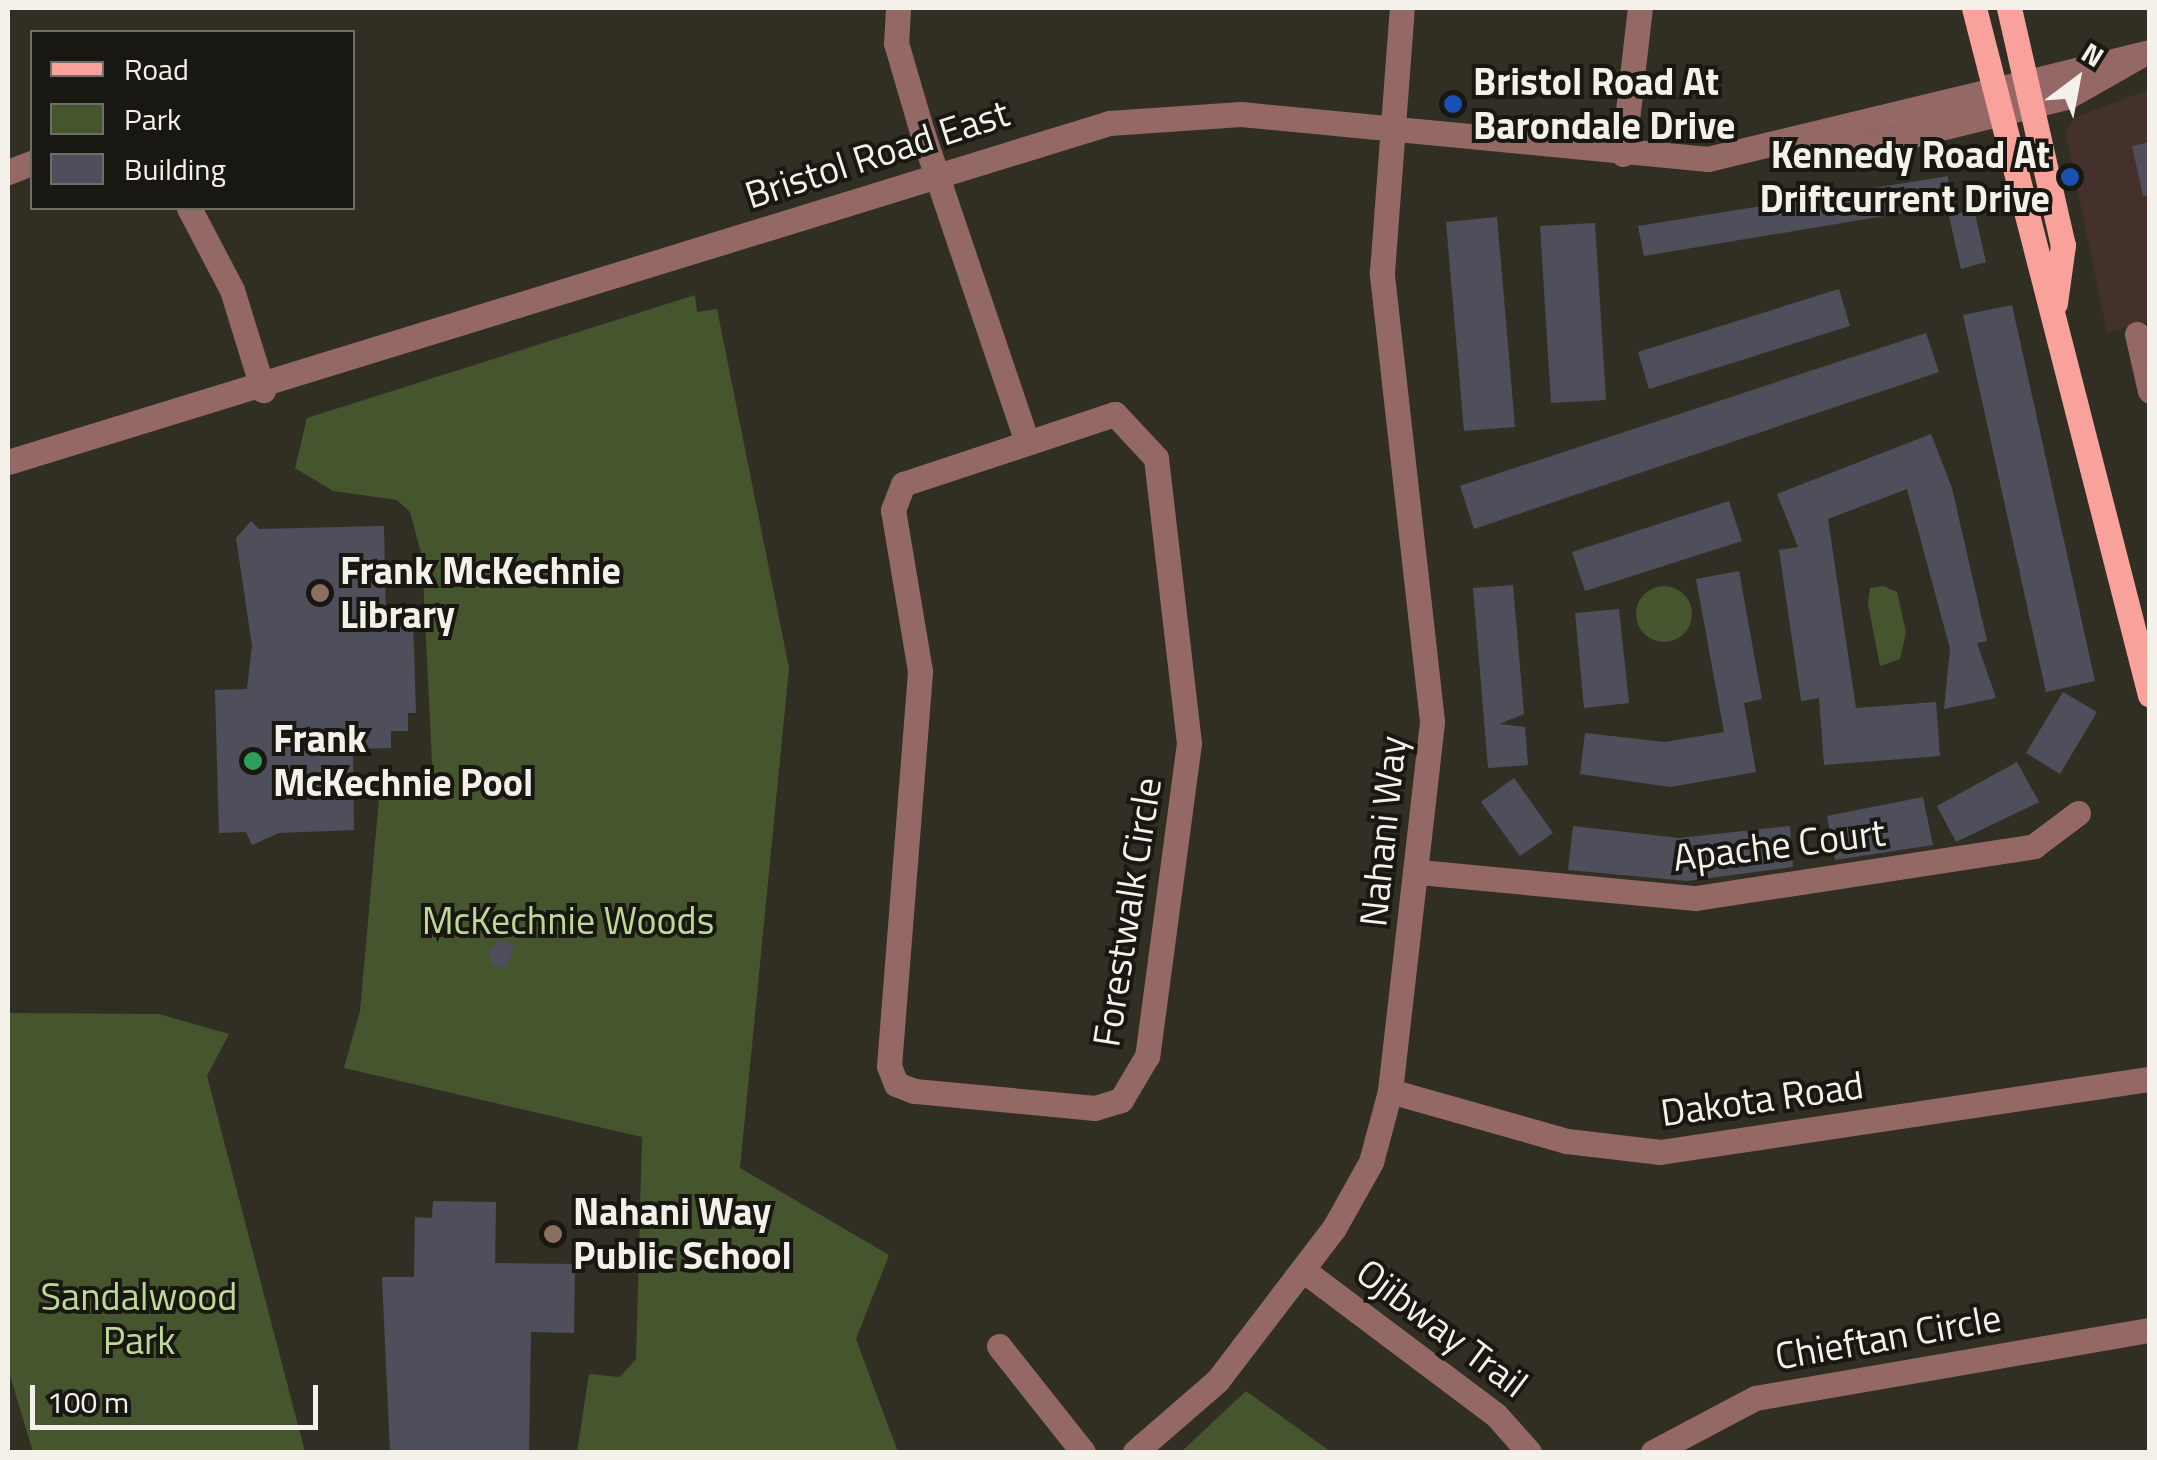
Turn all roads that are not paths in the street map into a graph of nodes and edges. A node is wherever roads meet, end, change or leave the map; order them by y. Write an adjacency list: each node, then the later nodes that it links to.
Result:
1 (898, 8): 11 (street)
2 (1402, 8): 9 (street, Nahani Way)
3 (1640, 8): 10 (street)
4 (1974, 8): 8 (main road)
5 (2009, 8): 7 (main road)
6 (2143, 55): 7 (street, Bristol Road East)
7 (2029, 94): 8 (street, Bristol Road East); 13 (main road)
8 (1996, 102): 10 (street, Bristol Road East); 13 (main road)
9 (1391, 129): 10 (street, Bristol Road East); 11 (street, Bristol Road East); 21 (street, Nahani Way)
10 (1623, 154)
11 (935, 174): 16 (street, Bristol Road East); 17 (street)
12 (189, 210): 16 (street)
13 (2055, 303): 19 (main road)
14 (2138, 334): 15 (street)
15 (2148, 376)
16 (263, 390): 18 (street, Bristol Road East)
17 (1027, 442): 17 (street, Forestwalk Circle)
18 (8, 462)
19 (2150, 694)
20 (2078, 813): 21 (street, Apache Court)
21 (1418, 872): 23 (street, Nahani Way)
22 (2150, 1079): 23 (street, Dakota Road)
23 (1390, 1090): 24 (street, Nahani Way)
24 (1303, 1270): 28 (street, Nahani Way); 29 (street, Ojibway Trail)
25 (2150, 1330): 30 (street, Chieftan Circle)
26 (999, 1346): 27 (street)
27 (1083, 1452)
28 (1135, 1452)
29 (1530, 1452)
30 (1652, 1452)

